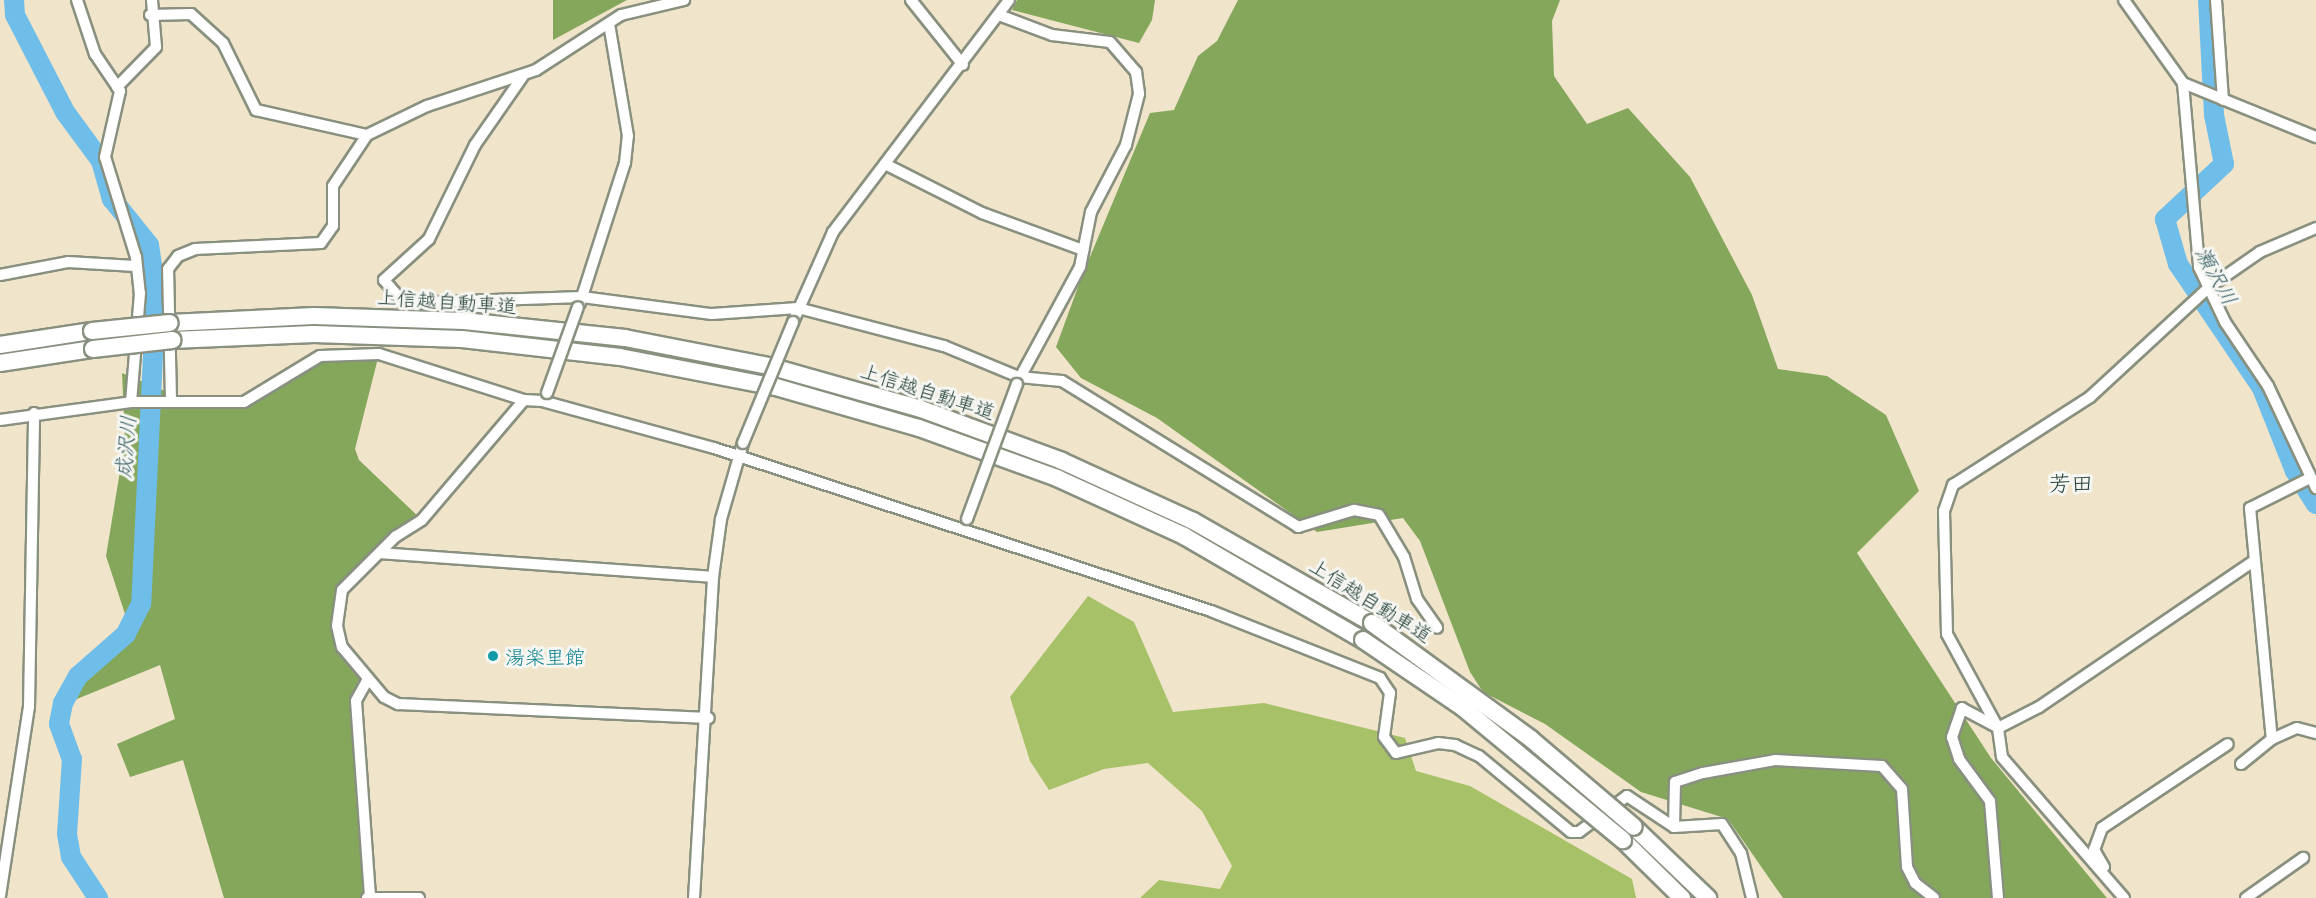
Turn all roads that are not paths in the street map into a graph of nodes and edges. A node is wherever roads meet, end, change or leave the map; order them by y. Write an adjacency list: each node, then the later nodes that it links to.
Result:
1 (77, 0): 14 (street)
2 (152, 0): 8 (street)
3 (684, 0): 10 (street)
4 (911, 0): 11 (street)
5 (1009, 0): 9 (street)
6 (2124, 0): 13 (street)
7 (2217, 0): 15 (street)
8 (150, 15): 14 (street); 16 (street)
9 (999, 15): 11 (street); 20 (street)
10 (609, 24): 12 (street); 24 (street)
11 (963, 65): 18 (street)
12 (523, 76): 16 (street); 24 (street)
13 (2183, 83): 15 (street); 23 (street)
14 (117, 87): 21 (street)
15 (2223, 100): 17 (street)
16 (367, 135): 30 (street)
17 (2316, 137)
18 (885, 164): 20 (street); 25 (street)
19 (2316, 228): 23 (street)
20 (1083, 250): 28 (street)
21 (135, 266): 22 (street); 32 (street)
22 (0, 275)
23 (2208, 288): 36 (street); 45 (street)
24 (580, 302): 25 (street); 29 (street, bridge)
25 (798, 308): 28 (street); 35 (street, bridge)
26 (0, 345): 51 (highway, 上信越自動車道, bridge)
27 (0, 363): 51 (highway, 上信越自動車道, bridge)
28 (1018, 381): 38 (street, bridge); 42 (street)
29 (544, 397): 31 (street); 35 (street)
30 (171, 399): 31 (street); 32 (street)
31 (524, 400): 39 (street)
32 (131, 402): 33 (street)
33 (34, 413): 34 (street); 55 (street)
34 (0, 420)
35 (736, 459): 38 (street); 41 (street)
36 (2308, 479): 37 (street); 40 (street)
37 (2316, 488)
38 (965, 523): 50 (street)
39 (380, 553): 41 (street); 43 (street)
40 (2252, 562): 45 (street); 47 (street)
41 (713, 577): 44 (street)
42 (1437, 628)
43 (368, 679): 44 (street); 56 (street)
44 (709, 718): 58 (street)
45 (1998, 728): 53 (street); 64 (street)
46 (2316, 733): 47 (street)
47 (2272, 739): 49 (street)
48 (2228, 744): 53 (street)
49 (2241, 764)
50 (1674, 826): 54 (street); 61 (street)
51 (1628, 834): 59 (highway, 上信越自動車道); 60 (highway, 上信越自動車道)
52 (2303, 858): 66 (street)
53 (2112, 883): 65 (street)
54 (1920, 887): 62 (street); 63 (street)
55 (0, 896)
56 (368, 897): 57 (street)
57 (419, 898)
58 (694, 898)
59 (1682, 898)
60 (1708, 898)
61 (1752, 898)
62 (1924, 898)
63 (1934, 898)
64 (1998, 898)
65 (2124, 898)
66 (2246, 898)

